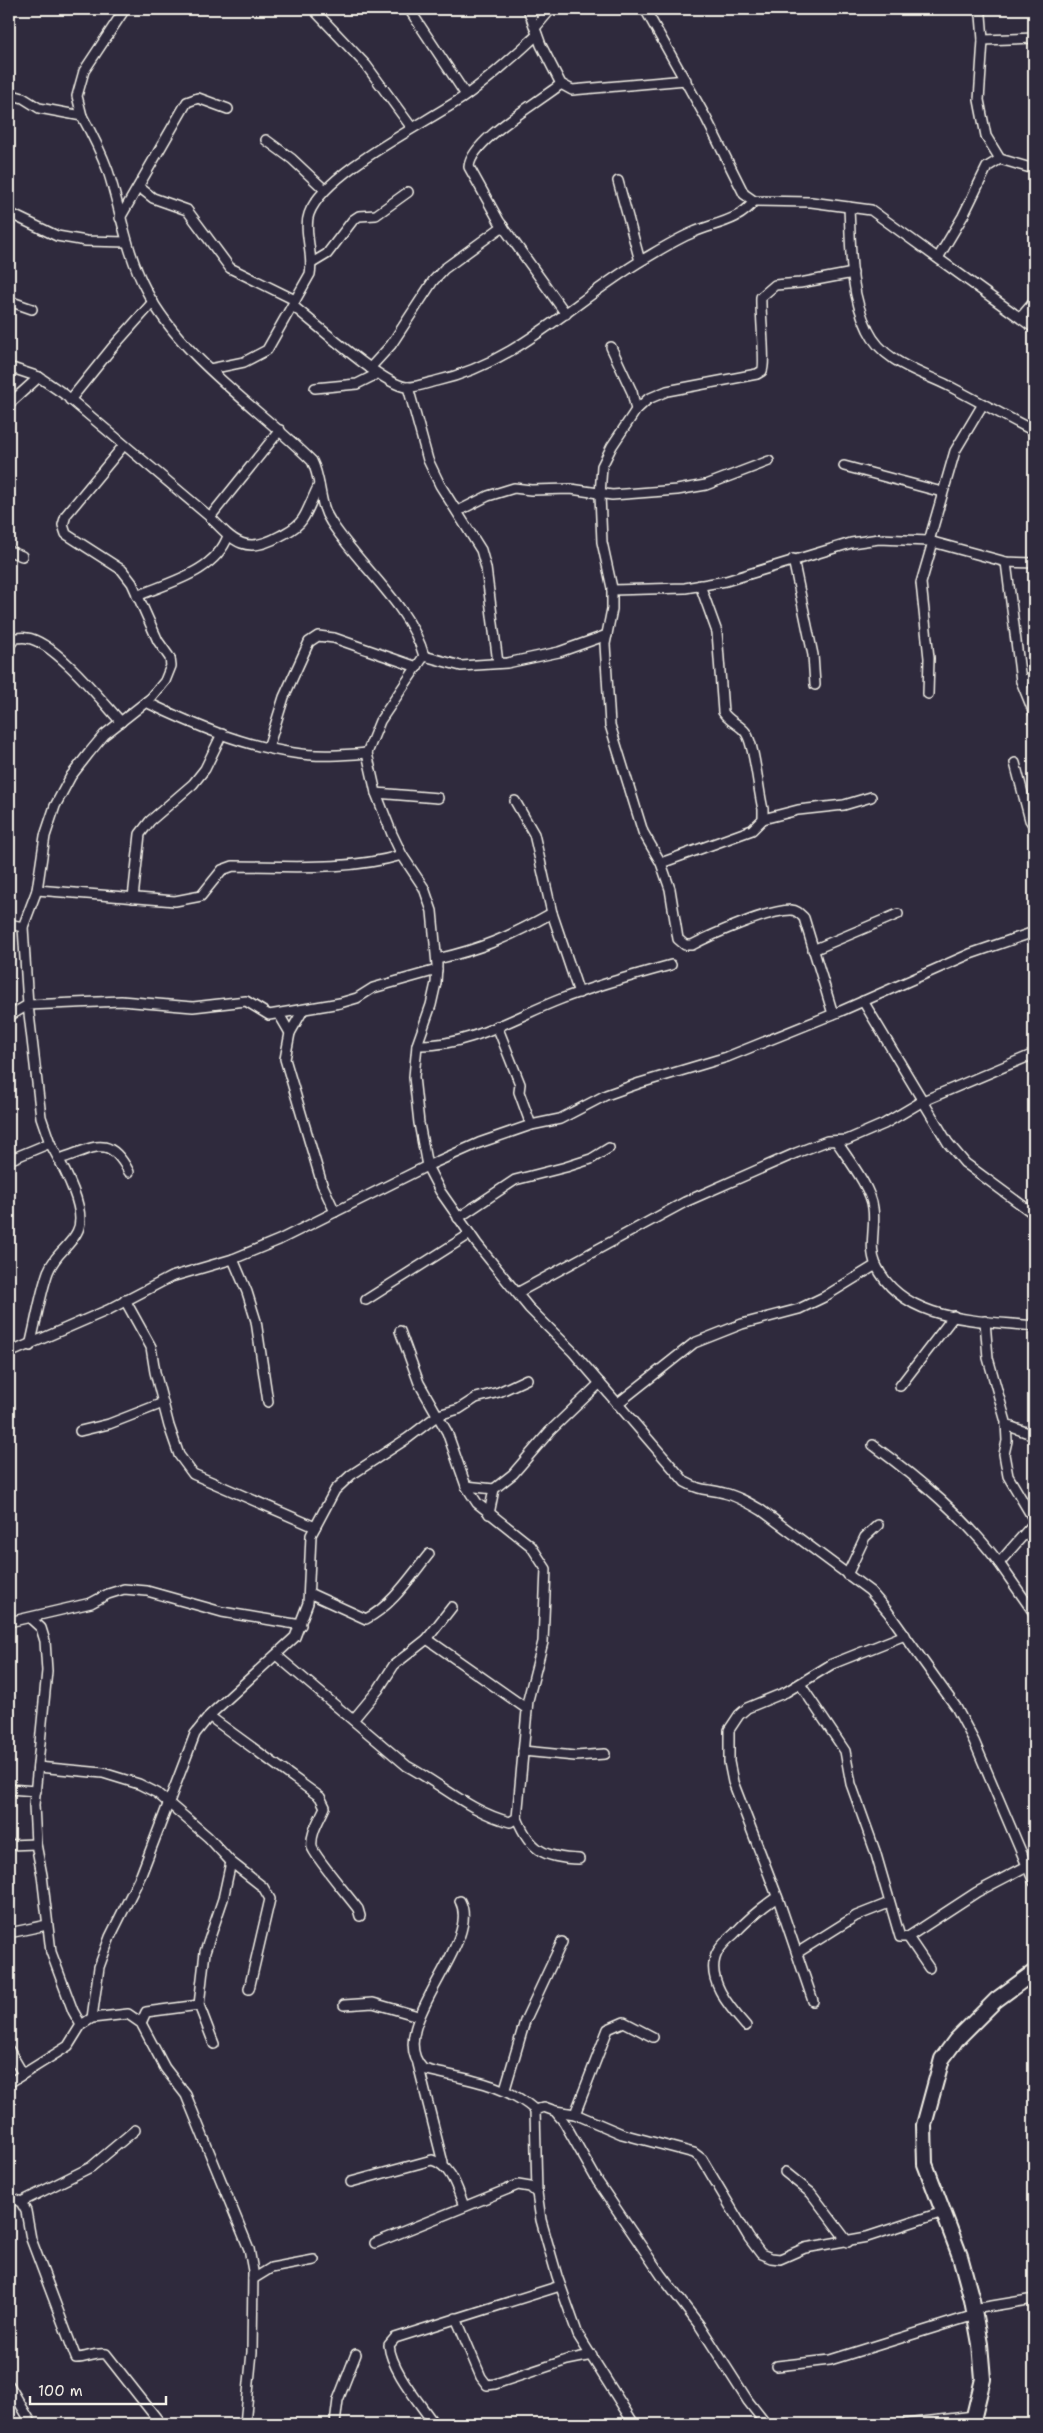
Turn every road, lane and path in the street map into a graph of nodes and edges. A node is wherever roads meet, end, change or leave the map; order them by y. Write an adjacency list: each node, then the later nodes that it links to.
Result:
1 (125, 9): 16 (street)
2 (313, 9): 17 (street)
3 (409, 9): 14 (street)
4 (528, 9): 8 (street)
5 (551, 9): 8 (street)
6 (645, 9): 11 (street)
7 (977, 9): 10 (street)
8 (536, 31): 12 (street); 14 (street)
9 (1034, 38): 10 (street)
10 (983, 40): 19 (street)
11 (686, 80): 12 (street); 25 (street)
12 (561, 84): 29 (street)
13 (9, 94): 16 (street)
14 (466, 95): 17 (street)
15 (228, 109): 22 (street)
16 (82, 116): 28 (street)
17 (412, 128): 23 (street)
18 (266, 140): 23 (street)
19 (1000, 159): 20 (street); 31 (street)
20 (1034, 169)
21 (618, 181): 32 (street)
22 (139, 187): 28 (street); 38 (street)
23 (325, 190): 33 (street)
24 (408, 192): 33 (street)
25 (754, 201): 26 (street); 32 (street)
26 (849, 207): 31 (street); 34 (street)
27 (9, 213): 30 (street)
28 (120, 218): 30 (street)
29 (503, 226): 40 (street); 46 (street)
30 (127, 242): 36 (street)
31 (938, 258): 41 (street)
32 (640, 261): 40 (street)
33 (312, 263): 38 (street)
34 (852, 273): 52 (street); 53 (street)
35 (9, 301): 39 (street)
36 (153, 302): 45 (street); 50 (street)
37 (1034, 302): 41 (street)
38 (294, 303): 45 (street); 46 (street)
39 (32, 309)
40 (566, 314): 48 (street)
41 (1021, 318): 42 (street)
42 (1034, 328)
43 (611, 347): 53 (street)
44 (9, 367): 47 (street)
45 (210, 370): 54 (street)
46 (373, 371): 48 (street); 49 (street)
47 (39, 377): 50 (street); 51 (street)
48 (408, 387): 62 (street)
49 (314, 388)
50 (70, 400): 56 (street)
51 (9, 404)
52 (983, 404): 55 (street); 60 (street)
53 (636, 410): 61 (street)
54 (280, 430): 59 (street); 63 (street)
55 (1034, 431)
56 (124, 445): 63 (street); 73 (street)
57 (769, 461): 61 (street)
58 (844, 466): 60 (street)
59 (319, 486): 64 (street); 76 (street)
60 (942, 492): 65 (street)
61 (600, 495): 62 (street); 72 (street)
62 (458, 511): 77 (street)
63 (210, 517): 64 (street)
64 (228, 536): 73 (street)
65 (931, 541): 68 (street); 69 (street); 82 (street)
66 (9, 551): 67 (street)
67 (22, 556)
68 (793, 560): 71 (street); 81 (street)
69 (1006, 562): 70 (street); 80 (street)
70 (1034, 563)
71 (700, 585): 72 (street); 94 (street)
72 (612, 590): 74 (street)
73 (137, 596): 83 (street)
74 (606, 635): 77 (street); 97 (street)
75 (9, 645): 85 (street)
76 (424, 656): 77 (street); 78 (street)
77 (498, 664)
78 (418, 668): 87 (street); 88 (street)
79 (1034, 677): 80 (street)
80 (1021, 681): 84 (street)
81 (816, 685)
82 (928, 694)
83 (146, 702): 85 (street); 86 (street)
84 (1034, 713)
85 (121, 722): 98 (street)
86 (222, 734): 87 (street); 99 (street)
87 (268, 748): 88 (street)
88 (367, 753): 90 (street)
89 (1015, 763): 95 (street)
90 (376, 793): 92 (street); 96 (street)
91 (871, 797): 94 (street)
92 (438, 798)
93 (514, 801): 100 (street)
94 (763, 820): 97 (street)
95 (1034, 826)
96 (402, 855): 99 (street); 106 (street)
97 (661, 863): 105 (street)
98 (37, 890): 99 (street); 103 (street)
99 (132, 898)
100 (552, 913): 106 (street); 109 (street)
101 (898, 914): 105 (street)
102 (9, 924): 103 (street)
103 (23, 927): 111 (street)
104 (1034, 932): 110 (street)
105 (813, 950): 114 (street)
106 (437, 959): 108 (street)
107 (671, 965): 109 (street)
108 (437, 970): 112 (street); 118 (street)
109 (579, 993): 116 (street)
110 (863, 1001): 114 (street); 120 (street)
111 (28, 1005): 113 (street); 115 (street); 123 (street)
112 (303, 1010): 113 (street); 117 (street)
113 (279, 1014): 117 (street)
114 (833, 1014): 121 (street)
115 (9, 1016)
116 (498, 1026): 118 (street); 121 (street)
117 (290, 1033): 129 (street)
118 (417, 1045): 127 (street)
119 (1034, 1054): 120 (street)
120 (922, 1102): 122 (street); 130 (street)
121 (531, 1125): 127 (street)
122 (837, 1142): 134 (street); 135 (street)
123 (50, 1144): 125 (street); 126 (street)
124 (609, 1148): 131 (street)
125 (59, 1159): 128 (street); 142 (street)
126 (9, 1160)
127 (427, 1166): 129 (street); 131 (street)
128 (129, 1172)
129 (335, 1212): 133 (street)
130 (1034, 1214)
131 (458, 1218): 132 (street)
132 (470, 1234): 135 (street); 137 (street)
133 (233, 1259): 136 (street); 147 (street)
134 (876, 1265): 138 (street); 149 (street)
135 (517, 1293): 145 (street)
136 (126, 1300): 142 (street); 148 (street)
137 (366, 1300)
138 (954, 1316): 139 (street); 146 (street)
139 (985, 1321): 140 (street); 151 (street)
140 (1034, 1326)
141 (400, 1331): 150 (street)
142 (30, 1346): 143 (street)
143 (9, 1353)
144 (528, 1379): 150 (street)
145 (600, 1383): 149 (street); 156 (street)
146 (900, 1386)
147 (268, 1402)
148 (164, 1403): 152 (street); 160 (street)
149 (617, 1404): 163 (street)
150 (438, 1415): 155 (street); 160 (street)
151 (1006, 1426): 153 (street); 158 (street)
152 (80, 1431)
153 (1034, 1436)
154 (873, 1445): 162 (street)
155 (466, 1486): 156 (street); 157 (street)
156 (494, 1489): 157 (street)
157 (489, 1514): 174 (street)
158 (1034, 1522): 162 (street)
159 (878, 1525): 163 (street)
160 (315, 1527): 164 (street)
161 (429, 1554): 164 (street)
162 (999, 1563): 166 (street)
163 (847, 1575): 170 (street)
164 (309, 1593): 169 (street)
165 (452, 1607): 171 (street)
166 (1034, 1613)
167 (30, 1618): 168 (street); 169 (street); 179 (street)
168 (9, 1622)
169 (301, 1625): 172 (street)
170 (905, 1636): 173 (street); 188 (street)
171 (427, 1639): 174 (street); 176 (street)
172 (276, 1655): 175 (street); 176 (street)
173 (800, 1684): 190 (street); 192 (street)
174 (527, 1709): 177 (street)
175 (210, 1716): 182 (street); 193 (street)
176 (353, 1720): 183 (street)
177 (523, 1751): 178 (street); 183 (street)
178 (605, 1754)
179 (38, 1767): 181 (street); 182 (street)
180 (9, 1789): 181 (street)
181 (36, 1791): 184 (street)
182 (169, 1803): 187 (street); 206 (street)
183 (517, 1818): 186 (street)
184 (36, 1844): 185 (street); 194 (street)
185 (9, 1845)
186 (579, 1859)
187 (231, 1862): 201 (street); 203 (street)
188 (1028, 1866): 189 (street); 196 (street)
189 (1034, 1882)
190 (778, 1896): 198 (street); 209 (street)
191 (460, 1901): 205 (street)
192 (889, 1903): 196 (street); 198 (street)
193 (360, 1916)
194 (47, 1924): 195 (street); 208 (street)
195 (9, 1933)
196 (908, 1937): 199 (street)
197 (562, 1942): 216 (street)
198 (797, 1953): 202 (street)
199 (929, 1968)
200 (1034, 1972): 228 (street)
201 (249, 1989)
202 (813, 2001)
203 (199, 2004): 207 (street); 211 (street)
204 (344, 2005): 205 (street)
205 (418, 2016): 213 (street)
206 (92, 2018): 207 (street); 208 (street)
207 (142, 2023): 232 (street)
208 (81, 2025): 214 (street)
209 (746, 2026)
210 (653, 2037): 219 (street)
211 (214, 2044)
212 (9, 2050): 214 (street)
213 (418, 2064): 216 (street); 221 (street)
214 (23, 2074): 215 (street)
215 (9, 2083)
216 (505, 2089): 217 (street)
217 (535, 2110): 218 (street); 224 (street)
218 (555, 2111): 219 (street); 248 (street)
219 (575, 2114): 229 (street)
220 (135, 2130): 226 (street)
221 (443, 2163): 223 (street); 227 (street)
222 (785, 2172): 229 (street)
223 (351, 2182)
224 (537, 2193): 227 (street); 233 (street)
225 (9, 2196): 226 (street)
226 (20, 2202): 243 (street)
227 (464, 2206): 230 (street)
228 (943, 2212): 229 (street); 235 (street)
229 (848, 2242)
230 (375, 2243)
231 (314, 2260): 232 (street)
232 (253, 2279): 244 (street)
233 (560, 2286): 236 (street); 238 (street)
234 (1034, 2298): 235 (street)
235 (974, 2312): 239 (street); 241 (street)
236 (456, 2318): 238 (street); 246 (street)
237 (356, 2354): 245 (street)
238 (592, 2355): 247 (street)
239 (777, 2366)
240 (9, 2386): 242 (street)
241 (973, 2420): 249 (street)
242 (32, 2424)
243 (161, 2424)
244 (246, 2424)
245 (335, 2424)
246 (434, 2424)
247 (634, 2424)
248 (766, 2424)
249 (906, 2424)

